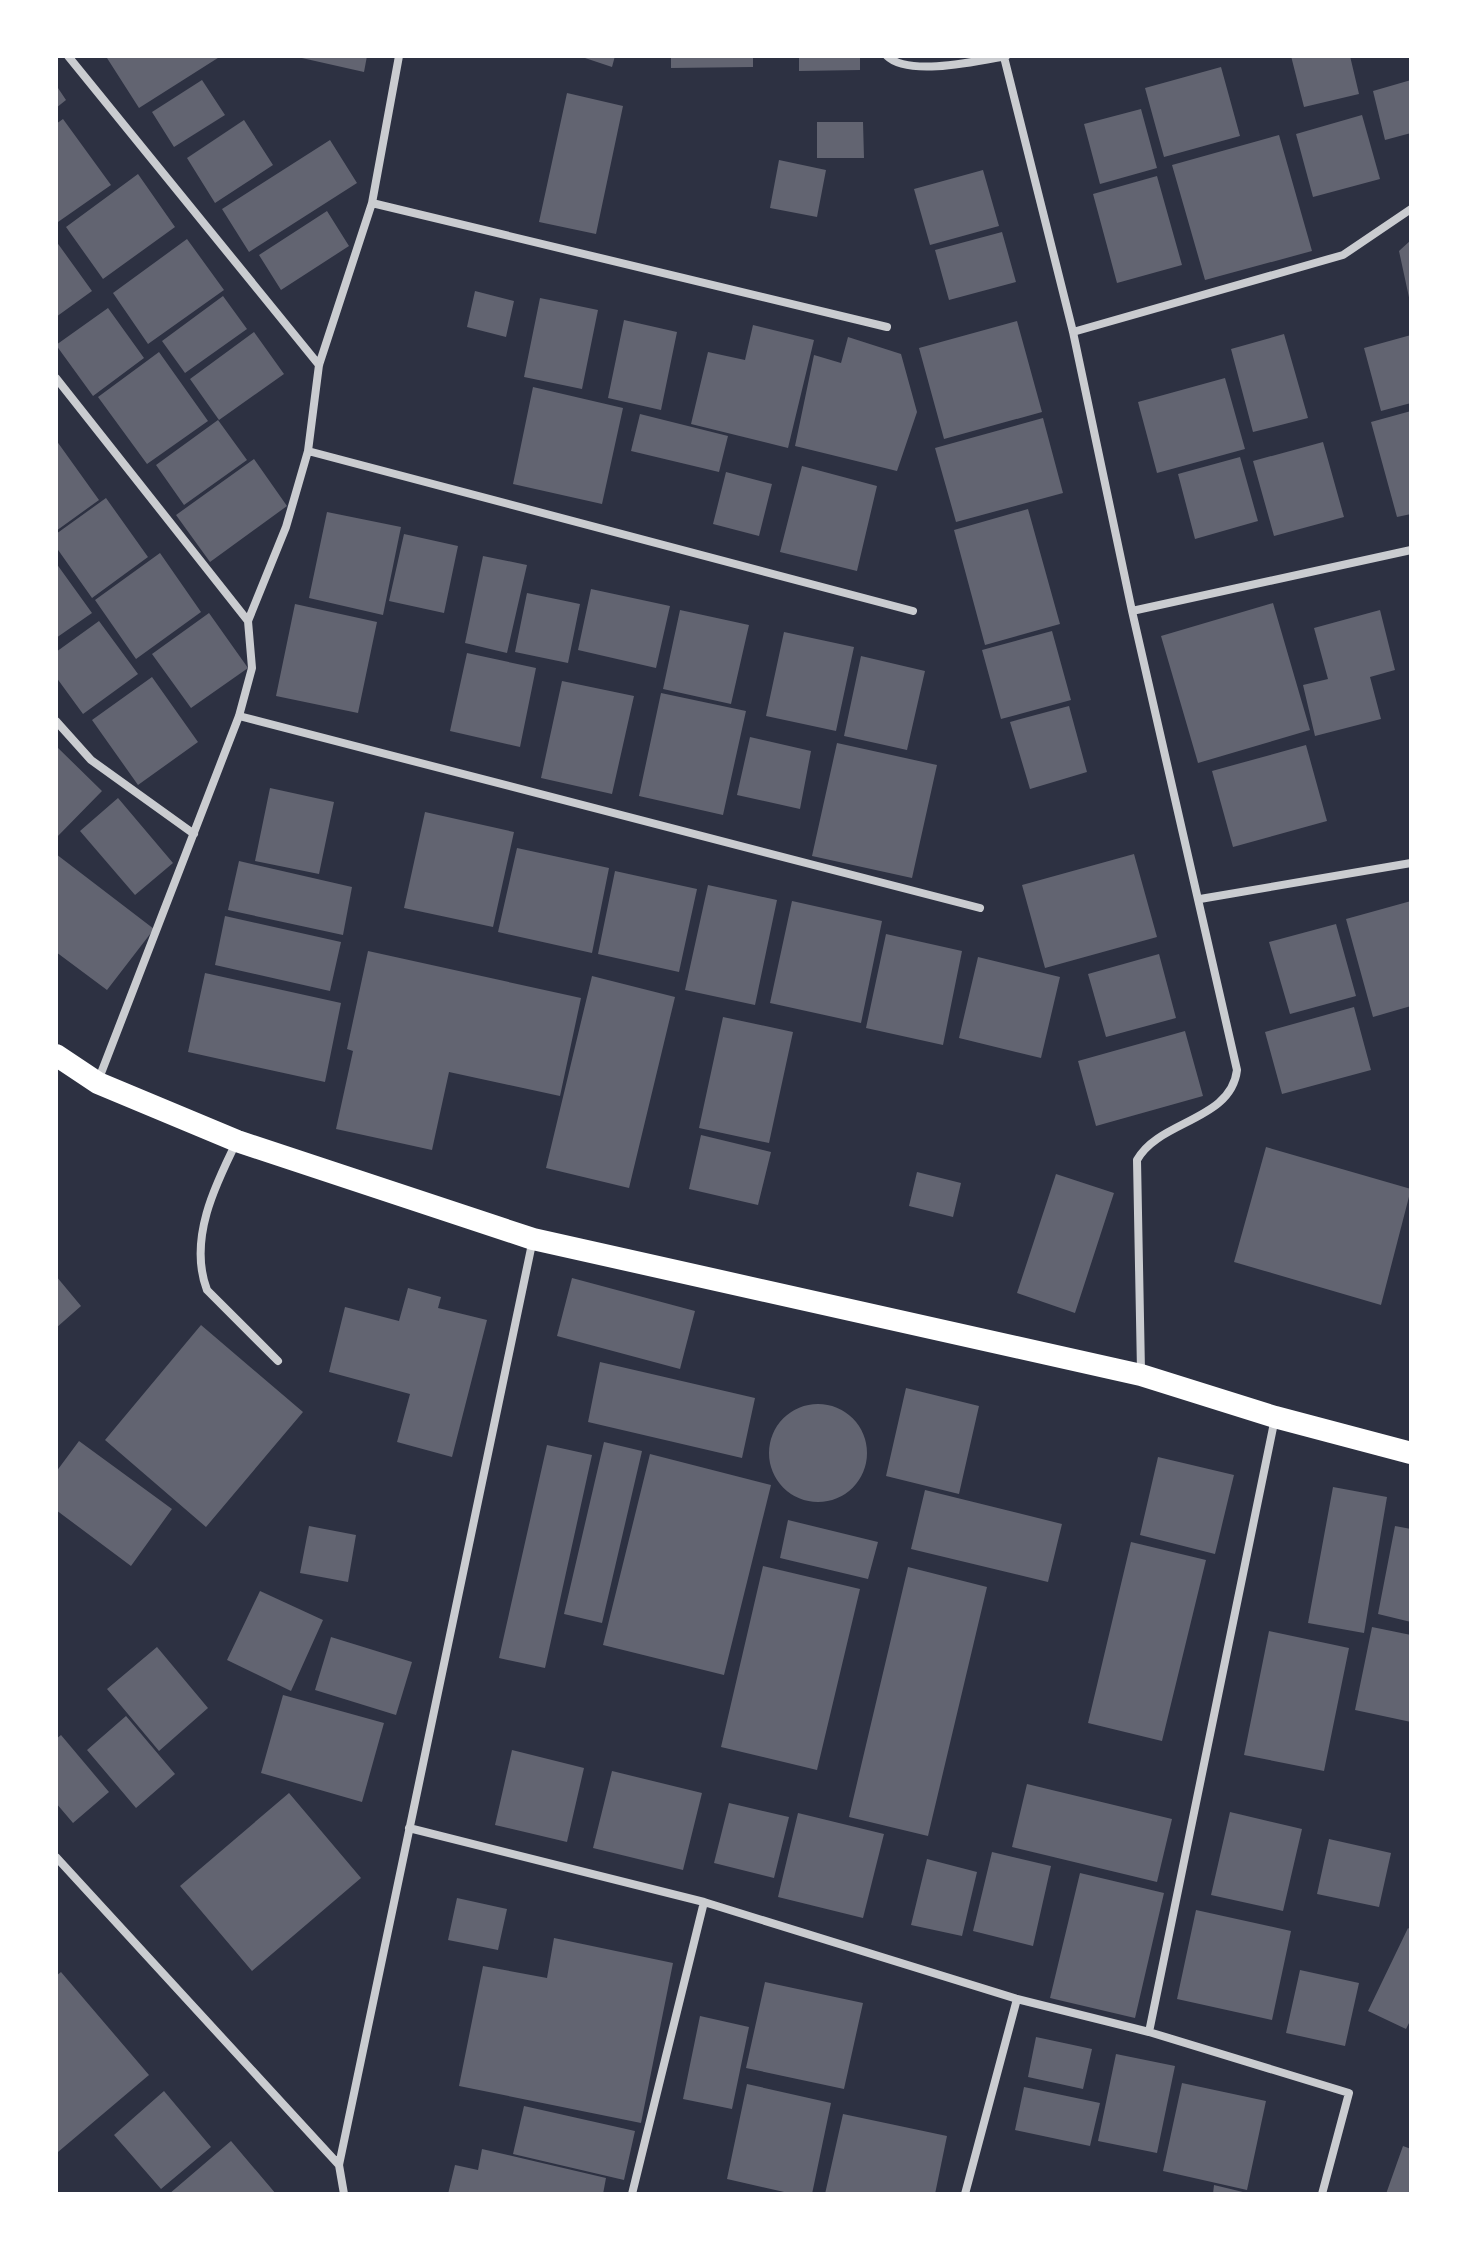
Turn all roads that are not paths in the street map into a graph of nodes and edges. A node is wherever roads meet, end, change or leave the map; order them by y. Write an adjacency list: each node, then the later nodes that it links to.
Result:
1 (68, 56): 9 (street)
2 (399, 56): 5 (street)
3 (887, 56): 4 (street)
4 (1005, 56): 8 (street)
5 (372, 203): 7 (street); 9 (street)
6 (1411, 209): 8 (street)
7 (887, 327)
8 (1073, 332): 14 (street)
9 (319, 365): 11 (street)
10 (56, 378): 15 (street)
11 (308, 451): 13 (street); 15 (street)
12 (1411, 550): 14 (street)
13 (913, 611)
14 (1132, 611): 20 (street)
15 (248, 621): 16 (street)
16 (239, 716): 18 (street); 21 (street)
17 (56, 721): 18 (street)
18 (194, 834): 23 (street)
19 (1411, 863): 20 (street)
20 (1200, 899): 27 (street)
21 (980, 908)
22 (56, 1055): 23 (highway)
23 (98, 1083): 24 (highway)
24 (237, 1141): 25 (highway); 26 (street)
25 (533, 1239): 27 (highway); 30 (street)
26 (278, 1361)
27 (1141, 1375): 28 (highway)
28 (1275, 1417): 29 (highway); 34 (street)
29 (1411, 1453)
30 (409, 1828): 32 (street); 35 (street)
31 (56, 1857): 35 (street)
32 (704, 1902): 33 (street); 37 (street)
33 (1017, 1999): 34 (street); 38 (street)
34 (1149, 2032): 39 (street)
35 (339, 2165): 36 (street)
36 (344, 2194)
37 (632, 2194)
38 (965, 2194)
39 (1322, 2194)

